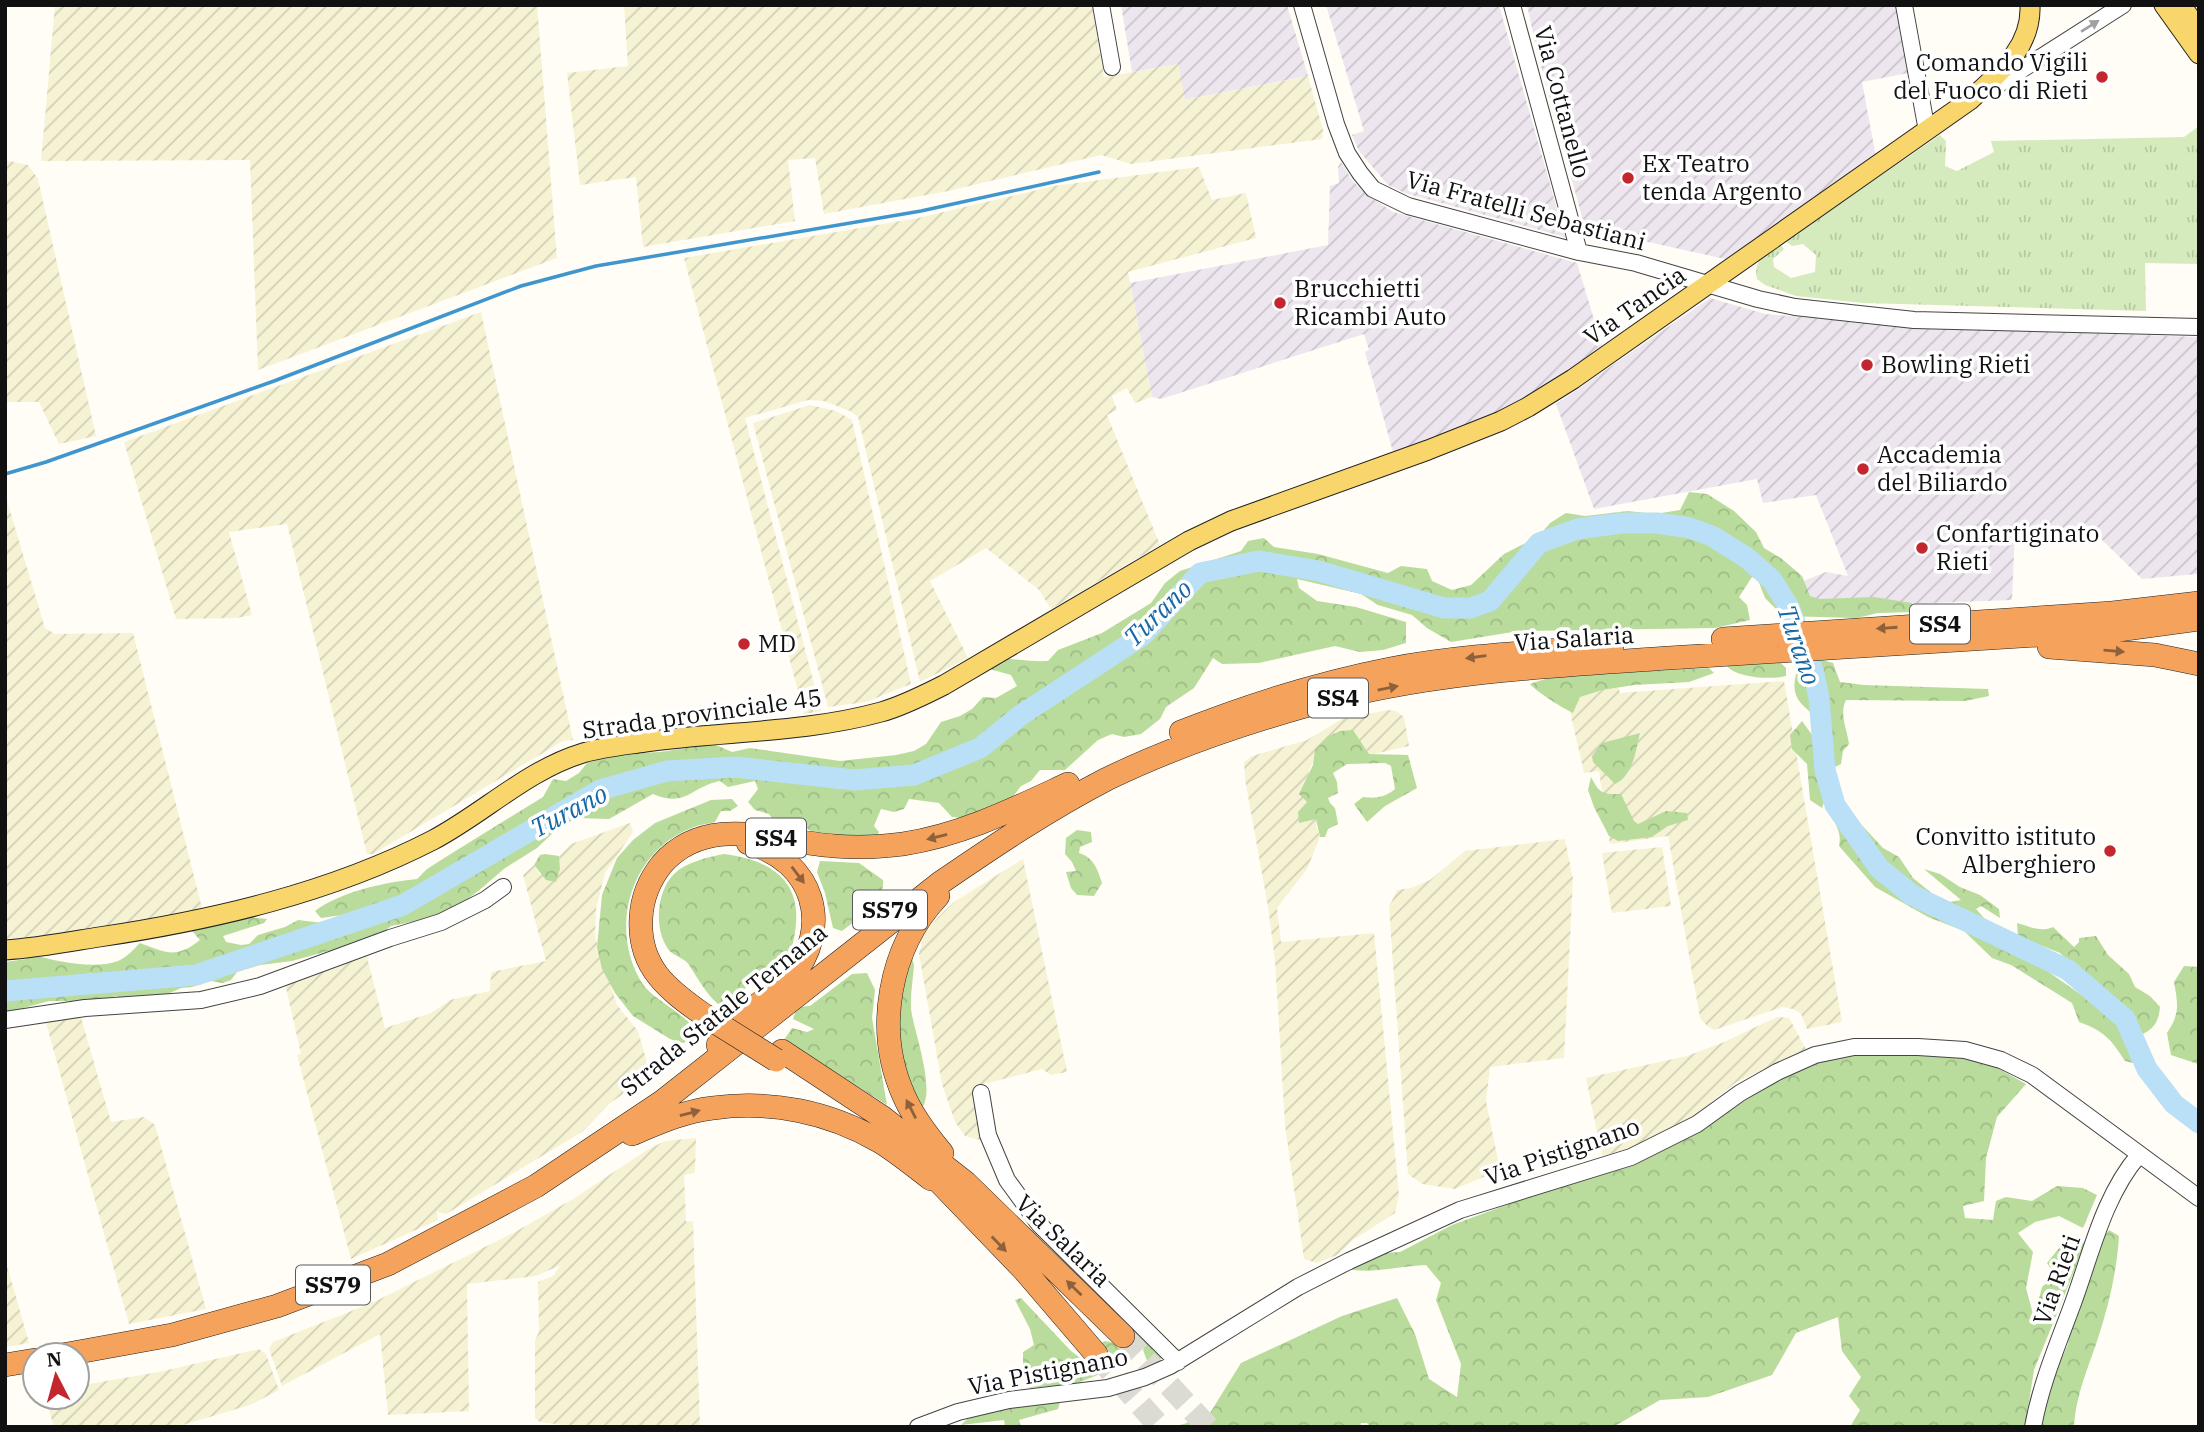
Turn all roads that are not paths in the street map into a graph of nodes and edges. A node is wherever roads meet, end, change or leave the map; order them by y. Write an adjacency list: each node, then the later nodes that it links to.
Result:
1 (1101, 5): 11 (street)
2 (1302, 5): 14 (street, Via Fratelli Sebastiani)
3 (1512, 5): 14 (street, Via Cottanello)
4 (1904, 5): 13 (street)
5 (2030, 5): 12 (main road, Via Tancia)
6 (2123, 5): 12 (street, one-way to 6)
7 (2164, 5): 10 (main road)
8 (2180, 5): 9 (main road)
9 (2199, 30)
10 (2199, 54)
11 (1112, 67)
12 (1970, 100): 13 (main road, Via Tancia)
13 (1927, 131): 15 (main road, Via Tancia)
14 (1579, 252): 15 (street, Via Fratelli Sebastiani)
15 (1709, 285): 16 (street, Via Fratelli Sebastiani); 17 (main road, Via Tancia)
16 (2199, 327)
17 (1189, 541): 27 (main road, Strada provinciale 45)
18 (2199, 603): 20 (highway, Via Salaria / SS4, one-way to 20)
19 (2199, 619): 21 (highway, Via Salaria / SS4)
20 (1855, 638): 21 (highway, Via Salaria / SS4); 22 (highway, Via Salaria / SS4)
21 (1948, 641): 23 (highway, one-way to 23)
22 (1717, 647): 24 (highway, Via Salaria / SS4, one-way to 24); 25 (highway, Via Salaria / SS4, one-way to 22)
23 (2199, 664)
24 (1068, 784): 28 (highway, SS4, one-way to 28); 30 (highway, Strada Statale Ternana / SS79)
25 (987, 850): 32 (highway, Strada Statale Ternana / SS79); 35 (highway, SS4, one-way to 25)
26 (503, 887): 29 (street)
27 (5, 950)
28 (707, 1010): 30 (highway, one-way to 30); 35 (highway)
29 (5, 1020)
30 (718, 1045): 32 (highway, Strada Statale Ternana / SS79)
31 (981, 1093): 40 (street)
32 (619, 1130): 34 (highway, Strada Statale Ternana / SS79)
33 (2139, 1155): 36 (street, Via Pistignano); 40 (street, Via Pistignano); 42 (street, Via Rieti)
34 (581, 1157): 35 (highway, one-way to 35); 38 (highway, Strada Statale Ternana / SS79)
35 (959, 1189): 37 (highway, Via Salaria / SS4, one-way to 35); 39 (highway, Via Salaria / SS4, one-way to 39)
36 (2199, 1198)
37 (1123, 1336)
38 (91, 1350)
39 (1096, 1354)
40 (1178, 1362): 41 (street, Via Pistignano)
41 (918, 1427)
42 (2033, 1427)

